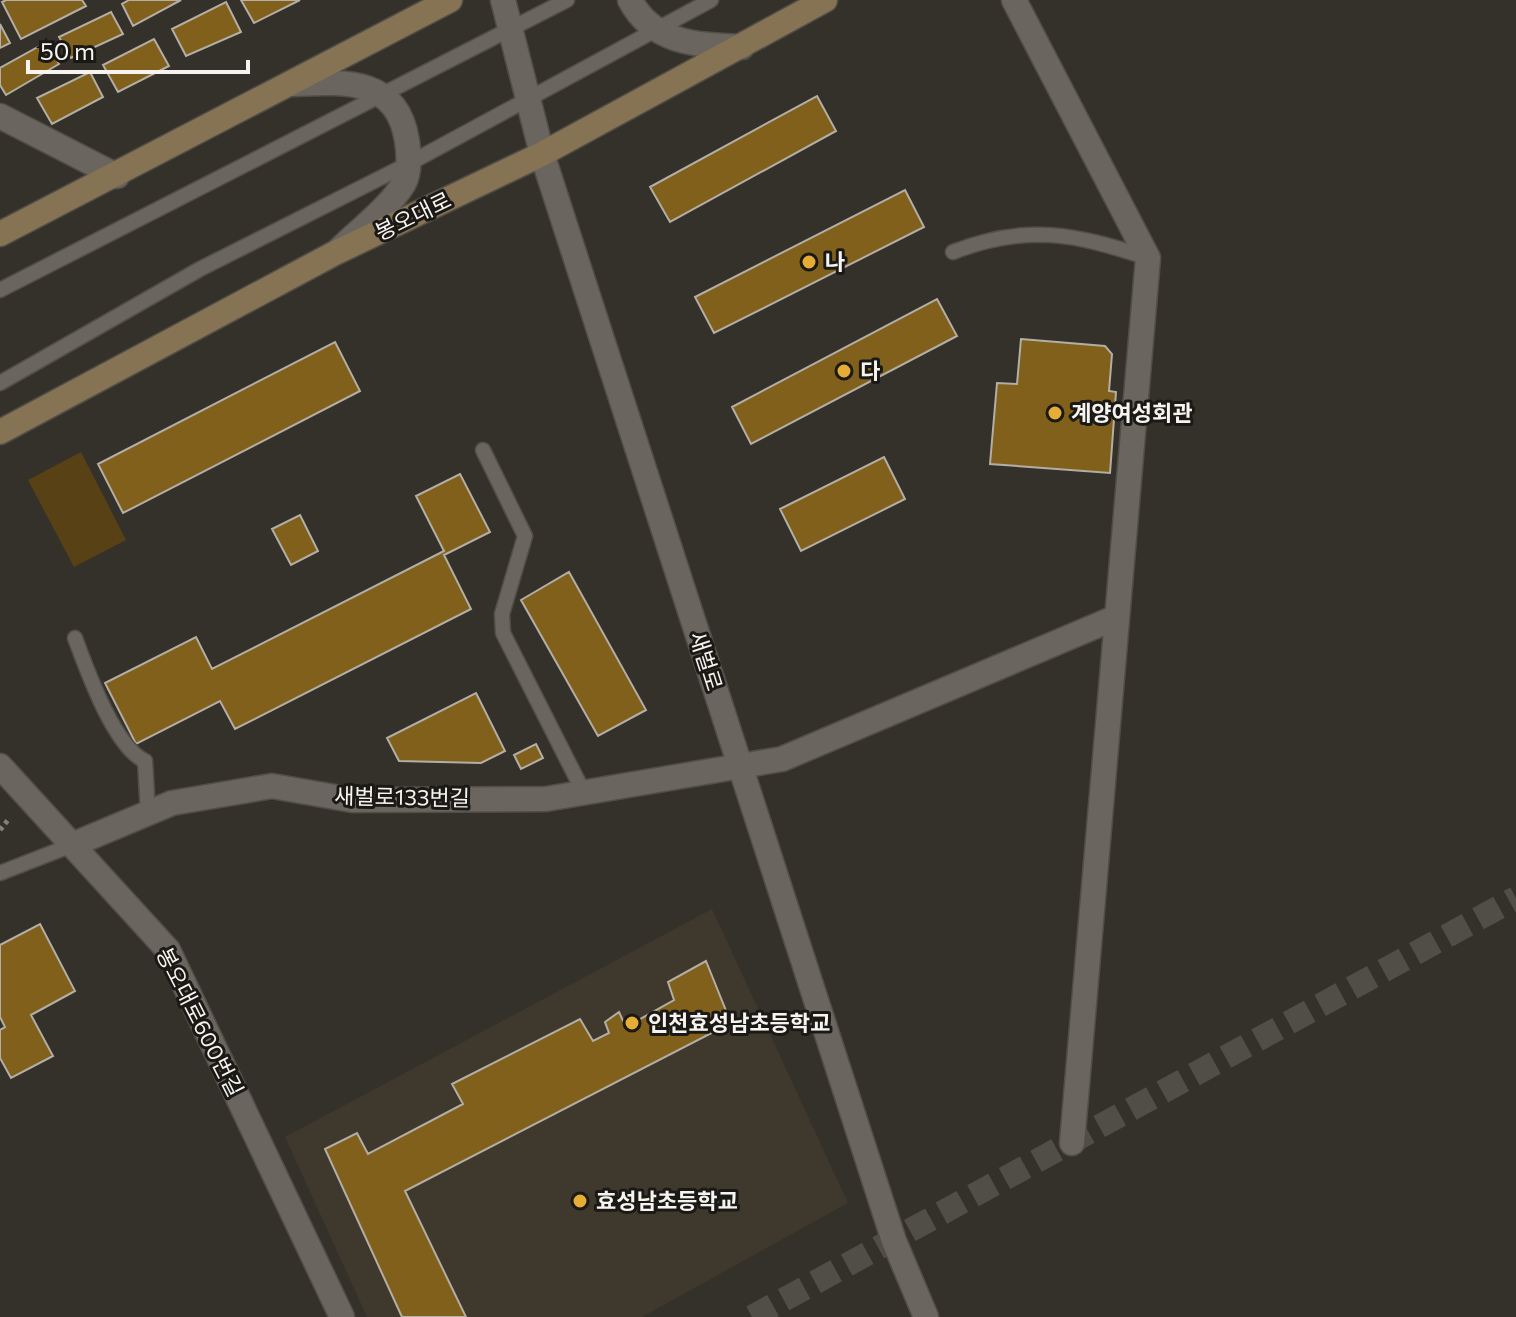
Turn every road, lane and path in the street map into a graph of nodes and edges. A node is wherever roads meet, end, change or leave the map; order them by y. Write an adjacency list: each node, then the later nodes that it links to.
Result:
1 (450, 0): 11 (main road)
2 (503, 0): 8 (street, 새벌로)
3 (567, 0): 8 (lane)
4 (630, 0): 9 (street)
5 (711, 0): 9 (lane)
6 (825, 0): 10 (main road, 봉오대로)
7 (1014, 0): 21 (street)
8 (510, 29): 12 (lane); 13 (street, 새벌로)
9 (654, 30): 10 (street); 13 (lane)
10 (742, 47): 15 (main road, 봉오대로)
11 (291, 84): 12 (street); 17 (main road)
12 (382, 96): 16 (street); 22 (lane)
13 (525, 100): 15 (street, 새벌로); 16 (lane)
14 (0, 116): 17 (street)
15 (542, 154): 20 (main road, 봉오대로); 29 (street, 새벌로)
16 (408, 164): 20 (street); 23 (lane)
17 (117, 176): 18 (main road)
18 (0, 234)
19 (953, 252): 21 (lane)
20 (335, 253): 24 (main road, 봉오대로)
21 (1148, 258): 26 (street)
22 (0, 290)
23 (0, 383)
24 (0, 432)
25 (483, 450): 30 (lane)
26 (1117, 617): 29 (street, 새벌로133번길); 36 (street)
27 (75, 638): 31 (lane)
28 (0, 766): 34 (street, 봉오대로600번길)
29 (741, 768): 30 (street, 새벌로133번길); 38 (street, 새벌로)
30 (584, 793): 31 (street, 새벌로133번길)
31 (148, 813): 34 (street, 새벌로133번길)
32 (8, 820): 33 (path)
33 (0, 830)
34 (72, 845): 35 (lane); 37 (street, 봉오대로600번길)
35 (0, 873)
36 (1072, 1143)
37 (342, 1317)
38 (926, 1317)

